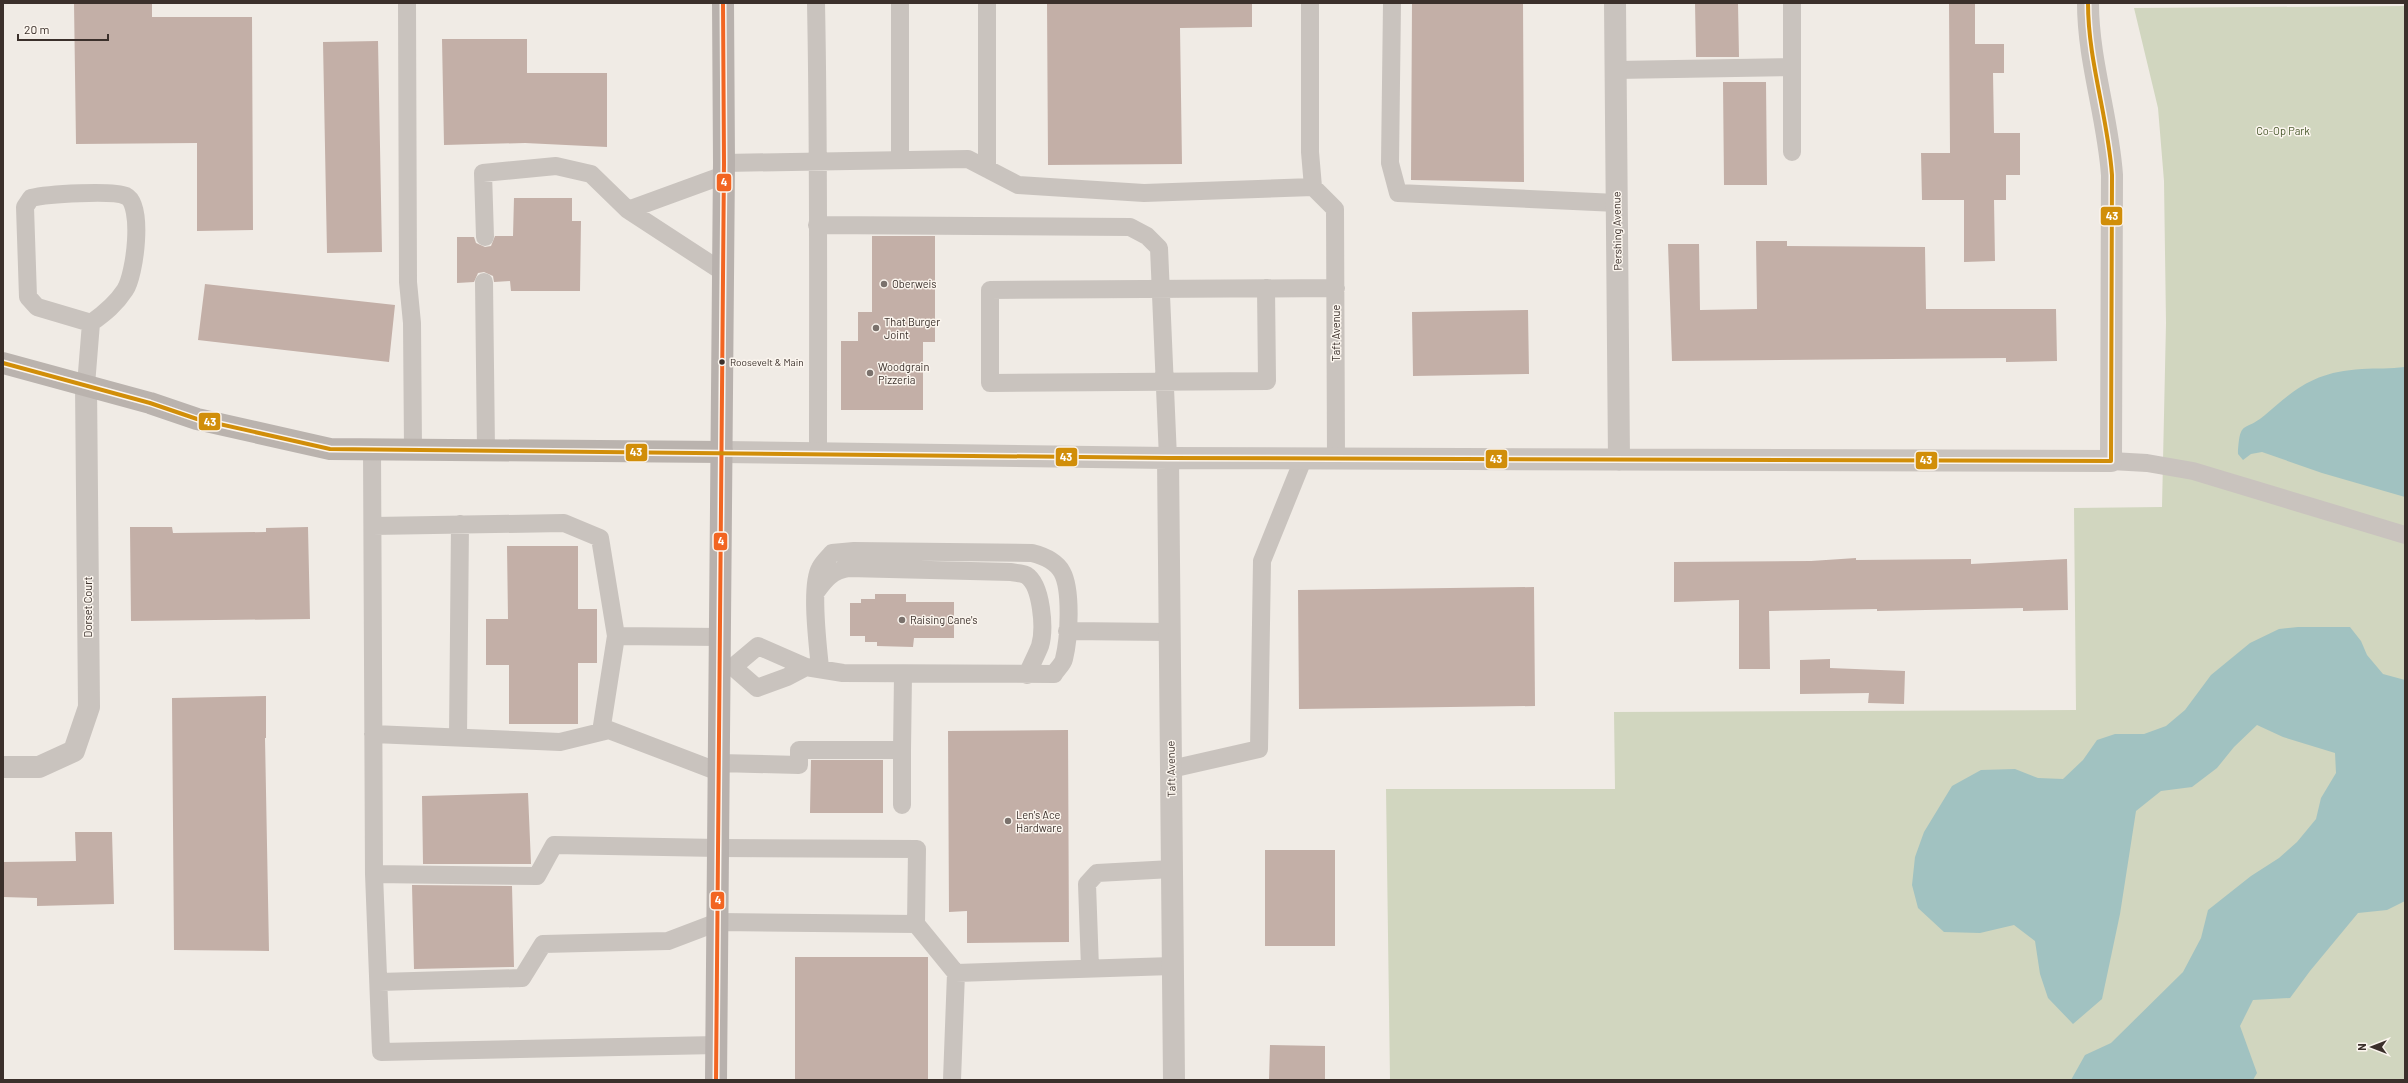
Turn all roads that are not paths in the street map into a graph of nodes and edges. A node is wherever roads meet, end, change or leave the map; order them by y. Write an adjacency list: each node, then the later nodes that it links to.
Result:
1 (407, 3): 33 (lane)
2 (723, 3): 16 (main road)
3 (816, 3): 15 (lane)
4 (900, 3): 14 (lane)
5 (987, 3): 17 (lane)
6 (1310, 3): 18 (lane)
7 (1392, 3): 19 (lane)
8 (1615, 3): 12 (street, Pershing Avenue)
9 (1792, 3): 11 (lane)
10 (2088, 3): 41 (street)
11 (1792, 67): 12 (lane); 13 (lane)
12 (1616, 70): 19 (street, Pershing Avenue)
13 (1792, 152)
14 (900, 160): 15 (lane); 17 (lane)
15 (819, 161): 16 (lane); 21 (lane)
16 (724, 169): 20 (lane); 23 (main road)
17 (987, 169): 18 (lane)
18 (1313, 187): 26 (lane, Taft Avenue)
19 (1617, 203): 40 (street, Pershing Avenue)
20 (628, 210): 22 (lane); 23 (lane)
21 (817, 225): 27 (lane); 36 (lane)
22 (485, 237)
23 (723, 272): 35 (main road)
24 (484, 282): 34 (lane)
25 (1266, 288): 26 (lane); 27 (lane); 30 (lane)
26 (1336, 288): 38 (lane, Taft Avenue)
27 (1161, 289): 30 (lane); 30 (lane)
28 (91, 323): 28 (lane); 31 (lane)
29 (3, 364): 31 (street)
30 (1165, 382): 39 (lane)
31 (86, 385): 32 (street); 58 (street, Dorset Court)
32 (372, 450): 33 (street); 43 (lane)
33 (413, 450): 34 (street)
34 (486, 450): 35 (street)
35 (722, 452): 36 (street); 49 (main road)
36 (818, 454): 39 (street)
37 (1304, 457): 38 (street); 39 (street); 60 (lane)
38 (1336, 457): 40 (street)
39 (1168, 458): 47 (street, Taft Avenue)
40 (1619, 460): 41 (street)
41 (2111, 461): 44 (lane)
42 (460, 524): 43 (lane); 48 (lane); 56 (lane)
43 (373, 526): 55 (lane)
44 (2405, 535)
45 (816, 592): 46 (lane); 51 (lane); 53 (lane)
46 (1067, 631): 47 (lane); 53 (lane)
47 (1170, 632): 60 (street, Taft Avenue)
48 (616, 636): 49 (lane); 54 (lane)
49 (720, 637): 50 (main road)
50 (726, 667): 51 (lane); 51 (lane); 59 (main road)
51 (813, 667): 52 (lane)
52 (903, 675): 53 (lane); 57 (lane)
53 (1027, 675)
54 (601, 732): 56 (lane); 59 (lane)
55 (374, 734): 56 (lane); 64 (lane)
56 (458, 737)
57 (902, 750): 59 (lane); 61 (lane)
58 (3, 767)
59 (719, 767): 62 (main road)
60 (1171, 769): 63 (street, Taft Avenue)
61 (902, 805)
62 (718, 848): 64 (lane); 65 (main road); 66 (lane)
63 (1172, 869): 67 (street, Taft Avenue); 68 (lane)
64 (374, 874): 70 (lane)
65 (718, 922): 66 (lane); 70 (lane); 71 (main road)
66 (916, 924): 69 (lane)
67 (1172, 966): 68 (lane); 74 (street, Taft Avenue)
68 (1090, 968): 69 (lane)
69 (956, 973): 73 (lane)
70 (379, 982): 71 (lane)
71 (717, 1044): 72 (main road)
72 (716, 1080)
73 (952, 1080)
74 (1174, 1080)

